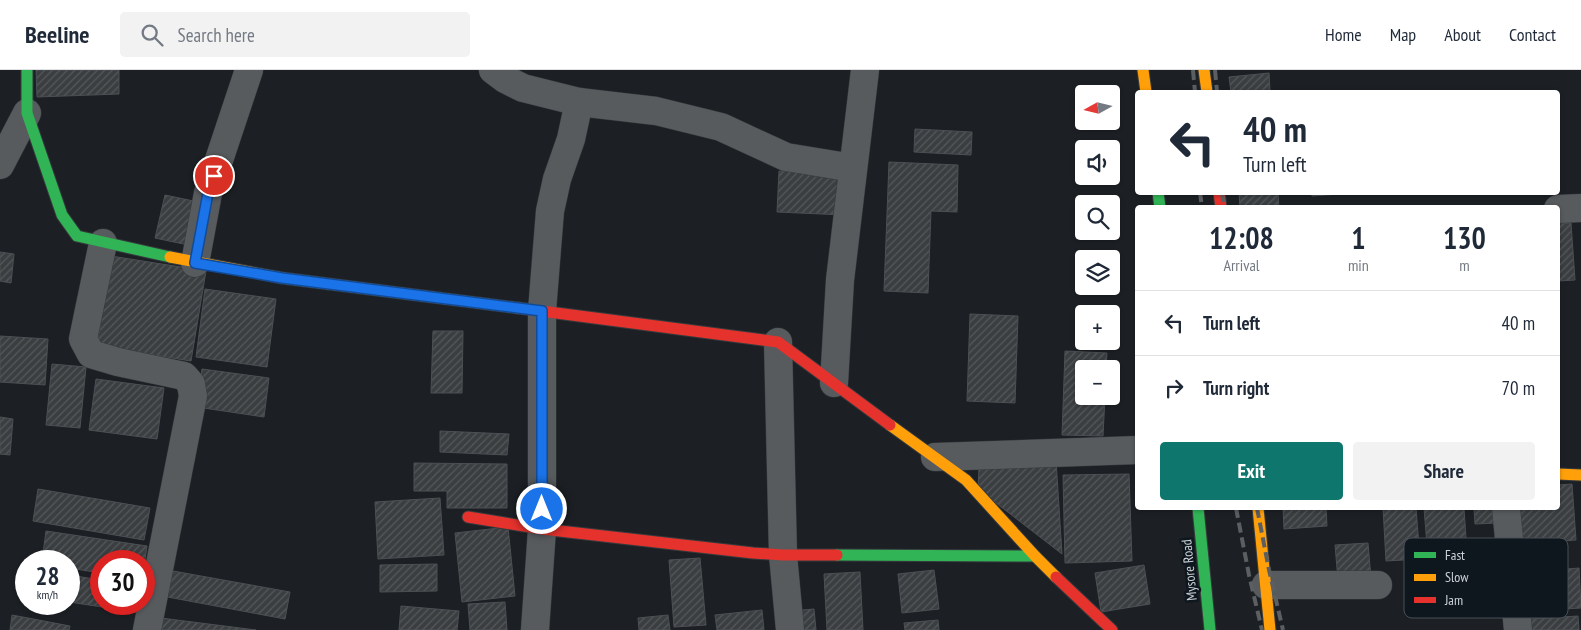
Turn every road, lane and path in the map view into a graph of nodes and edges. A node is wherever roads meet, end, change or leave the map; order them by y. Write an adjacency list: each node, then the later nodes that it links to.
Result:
1 (27, 70): 10 (main road)
2 (249, 70): 16 (street)
3 (493, 70): 9 (street)
4 (865, 70): 12 (street)
5 (1143, 70): 7 (main road)
6 (1204, 70): 8 (main road)
7 (1146, 90)
8 (1207, 90)
9 (579, 102): 12 (street); 17 (street)
10 (27, 113): 11 (street); 15 (main road)
11 (0, 165)
12 (854, 168): 19 (street)
13 (1560, 208): 14 (street)
14 (1581, 208)
15 (103, 243): 16 (main road); 34 (street)
16 (195, 263): 17 (main road)
17 (542, 311): 18 (main road); 28 (street)
18 (778, 342): 19 (main road); 30 (street)
19 (834, 383): 21 (main road)
20 (1135, 450): 21 (street)
21 (935, 457): 31 (main road)
22 (1560, 474): 23 (main road)
23 (1581, 475)
24 (1198, 510): 38 (main road, Mysore Road)
25 (1258, 510): 33 (main road)
26 (1506, 510): 29 (street)
27 (468, 517): 28 (main road)
28 (542, 529): 30 (main road); 35 (street)
29 (1509, 538)
30 (783, 555): 31 (main road); 36 (street)
31 (1035, 556): 37 (main road)
32 (1378, 584): 33 (street)
33 (1266, 585): 39 (main road)
34 (147, 630)
35 (535, 630)
36 (790, 630)
37 (1112, 630)
38 (1210, 630)
39 (1270, 630)

